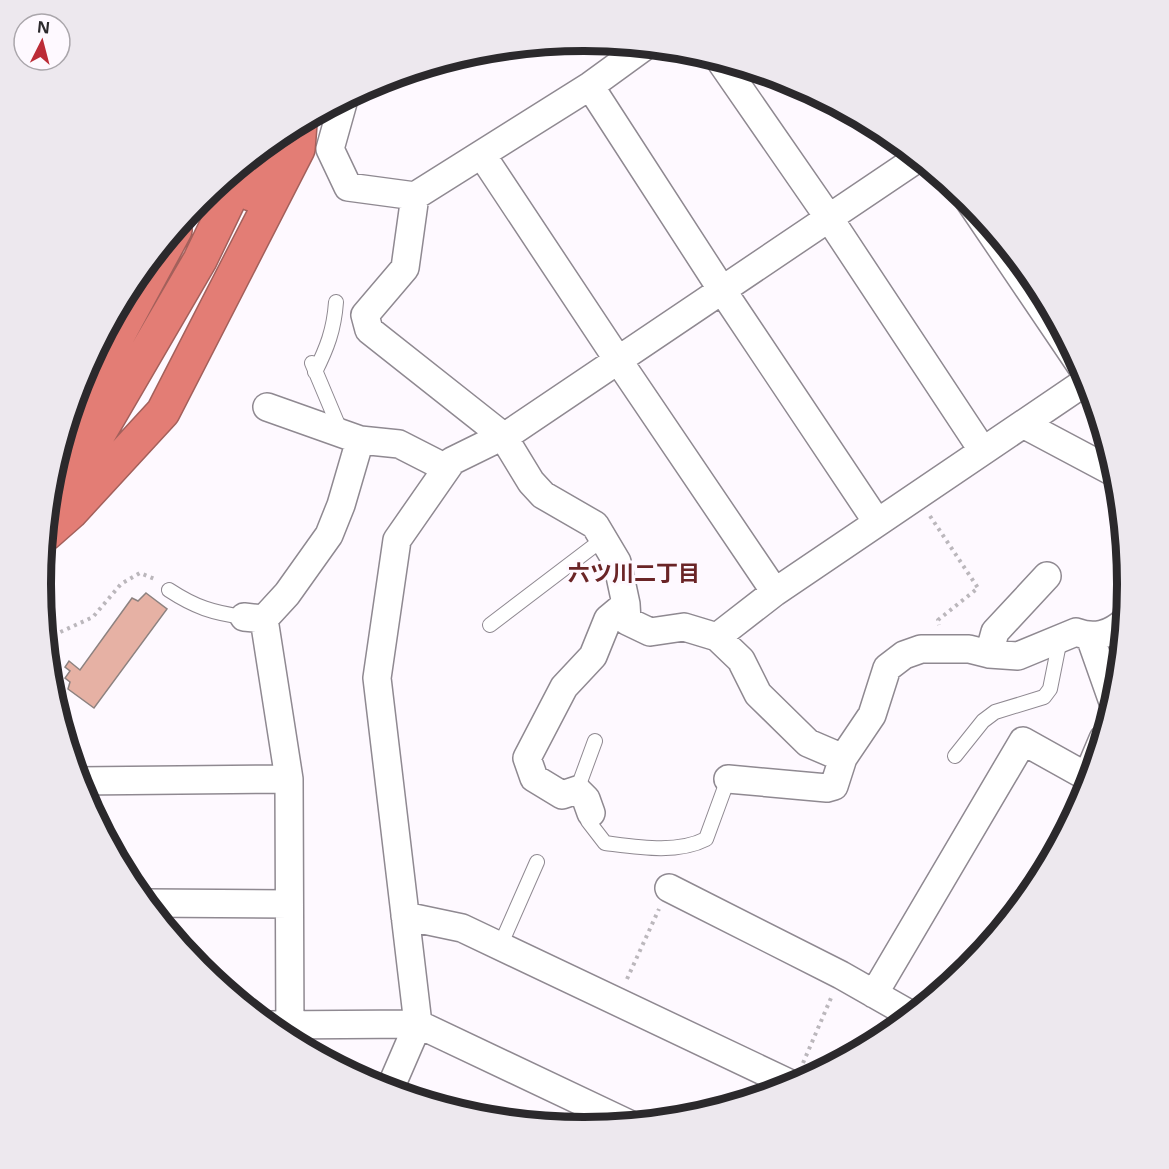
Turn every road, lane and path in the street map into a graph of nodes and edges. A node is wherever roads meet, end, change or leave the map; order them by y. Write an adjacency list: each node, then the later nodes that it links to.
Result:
1 (634, 54): 3 (street)
2 (726, 70): 12 (street)
3 (590, 86): 7 (street); 14 (street)
4 (341, 110): 10 (street)
5 (299, 134): 30 (highway)
6 (269, 154): 22 (highway)
7 (482, 155): 10 (street); 16 (street)
8 (911, 163): 12 (street)
9 (240, 178): 22 (highway)
10 (415, 195): 20 (street)
11 (211, 203): 24 (highway)
12 (829, 218): 14 (street); 23 (street)
13 (161, 260): 22 (highway)
14 (722, 290): 16 (street); 29 (street)
15 (336, 302): 21 (lane)
16 (618, 360): 20 (street); 34 (street)
17 (1079, 386): 19 (street)
18 (267, 407): 21 (street)
19 (1023, 424): 23 (street); 26 (street)
20 (503, 436): 25 (street); 31 (street)
21 (351, 437): 25 (street); 36 (street)
22 (75, 446): 27 (highway)
23 (983, 451): 29 (street)
24 (66, 458)
25 (446, 468): 59 (street)
26 (1105, 468)
27 (64, 469)
28 (930, 517): 37 (path)
29 (877, 522): 34 (street)
30 (55, 526)
31 (603, 539): 35 (street); 38 (lane)
32 (1047, 576): 44 (street)
33 (169, 590): 36 (lane); 40 (path)
34 (775, 592): 41 (street)
35 (626, 604): 41 (street); 53 (street)
36 (254, 618): 50 (street)
37 (938, 620)
38 (490, 625)
39 (1116, 629): 42 (street)
40 (54, 635)
41 (717, 637): 48 (street)
42 (1090, 637): 43 (street); 45 (street)
43 (1060, 639): 44 (street); 47 (lane)
44 (989, 654): 48 (street)
45 (1108, 688)
46 (595, 741): 53 (lane)
47 (955, 756)
48 (843, 758): 51 (street)
49 (1083, 774): 62 (street)
50 (289, 779): 52 (street); 58 (street)
51 (728, 779): 54 (lane)
52 (89, 781)
53 (577, 790): 54 (street)
54 (590, 817)
55 (537, 862): 60 (lane)
56 (669, 888): 61 (street); 63 (path)
57 (157, 903): 58 (street)
58 (290, 904): 66 (street)
59 (405, 916): 60 (street); 65 (street)
60 (500, 946): 63 (street)
61 (841, 975): 62 (street); 68 (path)
62 (874, 994): 64 (street)
63 (616, 1001): 69 (street)
64 (905, 1011)
65 (418, 1024): 67 (street); 70 (street); 71 (street)
66 (283, 1025)
67 (291, 1030)
68 (800, 1072)
69 (781, 1080)
70 (393, 1082)
71 (615, 1117)

